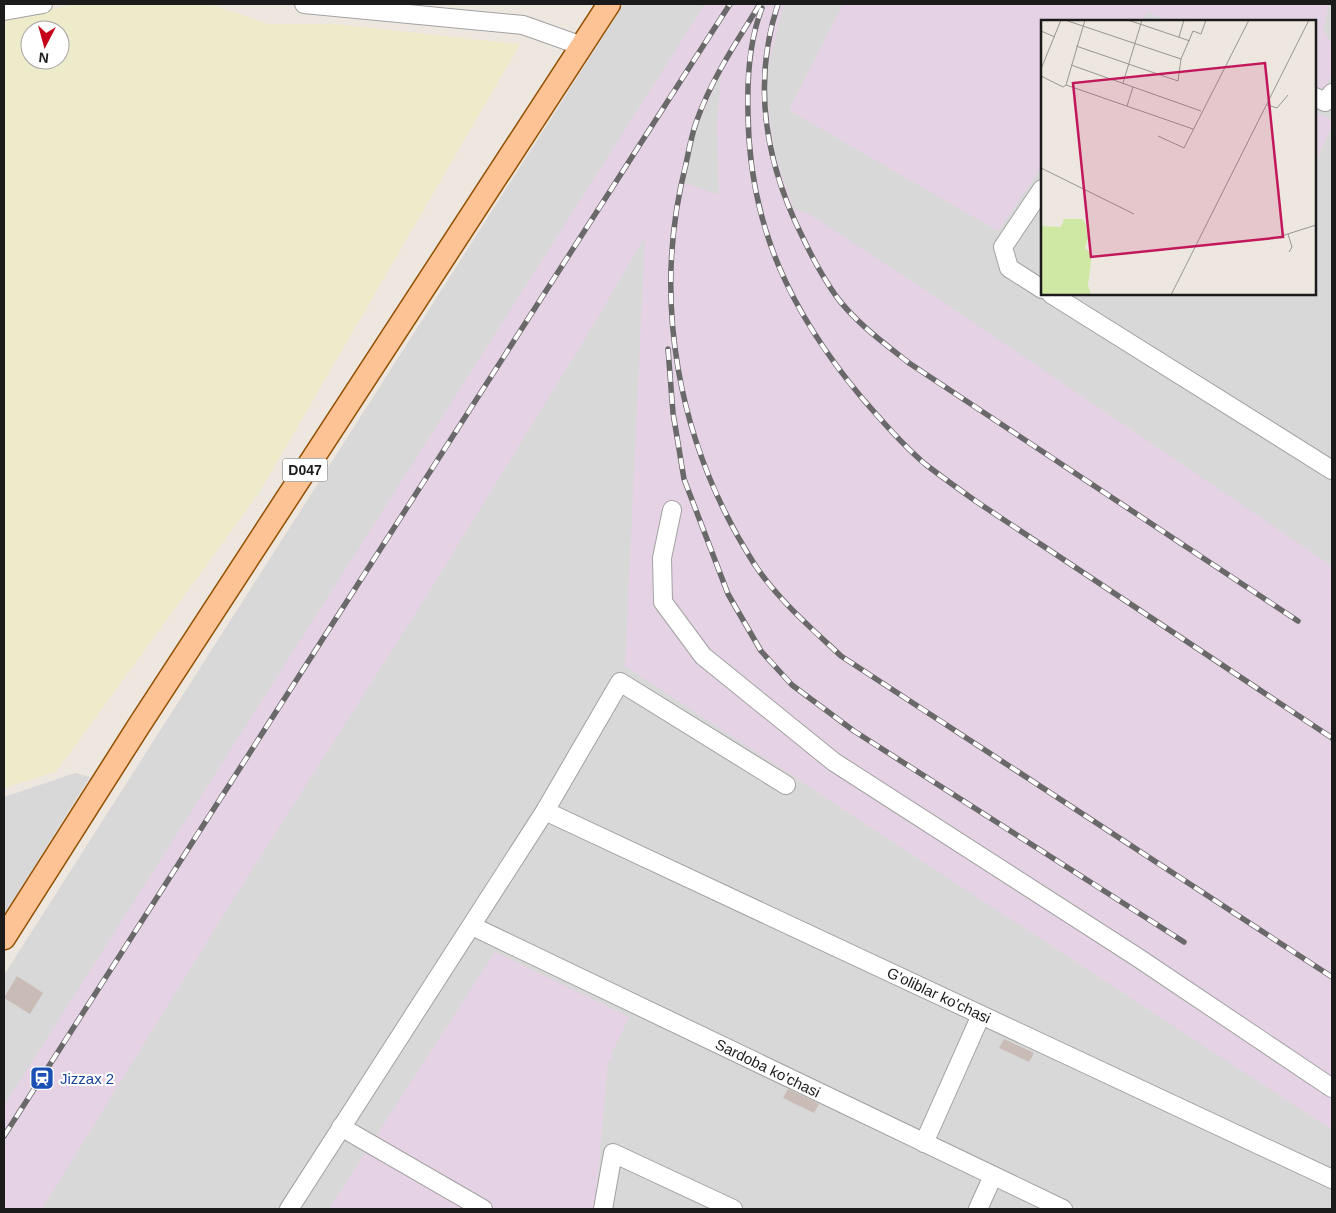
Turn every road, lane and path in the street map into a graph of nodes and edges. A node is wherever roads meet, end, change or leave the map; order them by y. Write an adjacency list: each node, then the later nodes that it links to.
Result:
1 (43, 4): 5 (street)
2 (304, 4): 4 (street)
3 (609, 4): 6 (main road, D047)
4 (427, 10): 6 (street)
5 (4, 11)
6 (582, 46): 16 (main road, D047)
7 (1332, 93): 8 (street)
8 (1316, 97)
9 (1041, 190): 10 (street)
10 (1041, 287)
11 (1053, 295): 12 (street)
12 (1332, 470)
13 (672, 510): 19 (street)
14 (786, 785): 15 (street)
15 (545, 811): 17 (street); 18 (street, G'oliblar ko'chasi)
16 (7, 925)
17 (472, 926): 20 (street); 21 (street, Sardoba ko'chasi)
18 (981, 1015): 21 (street); 23 (street, G'oliblar ko'chasi)
19 (1332, 1088)
20 (341, 1127): 24 (street); 25 (street)
21 (924, 1143): 22 (street, Sardoba ko'chasi)
22 (993, 1176): 28 (street); 29 (street, Sardoba ko'chasi)
23 (1332, 1179)
24 (289, 1209)
25 (483, 1209)
26 (603, 1209): 27 (street)
27 (733, 1209)
28 (978, 1209)
29 (1063, 1209)

